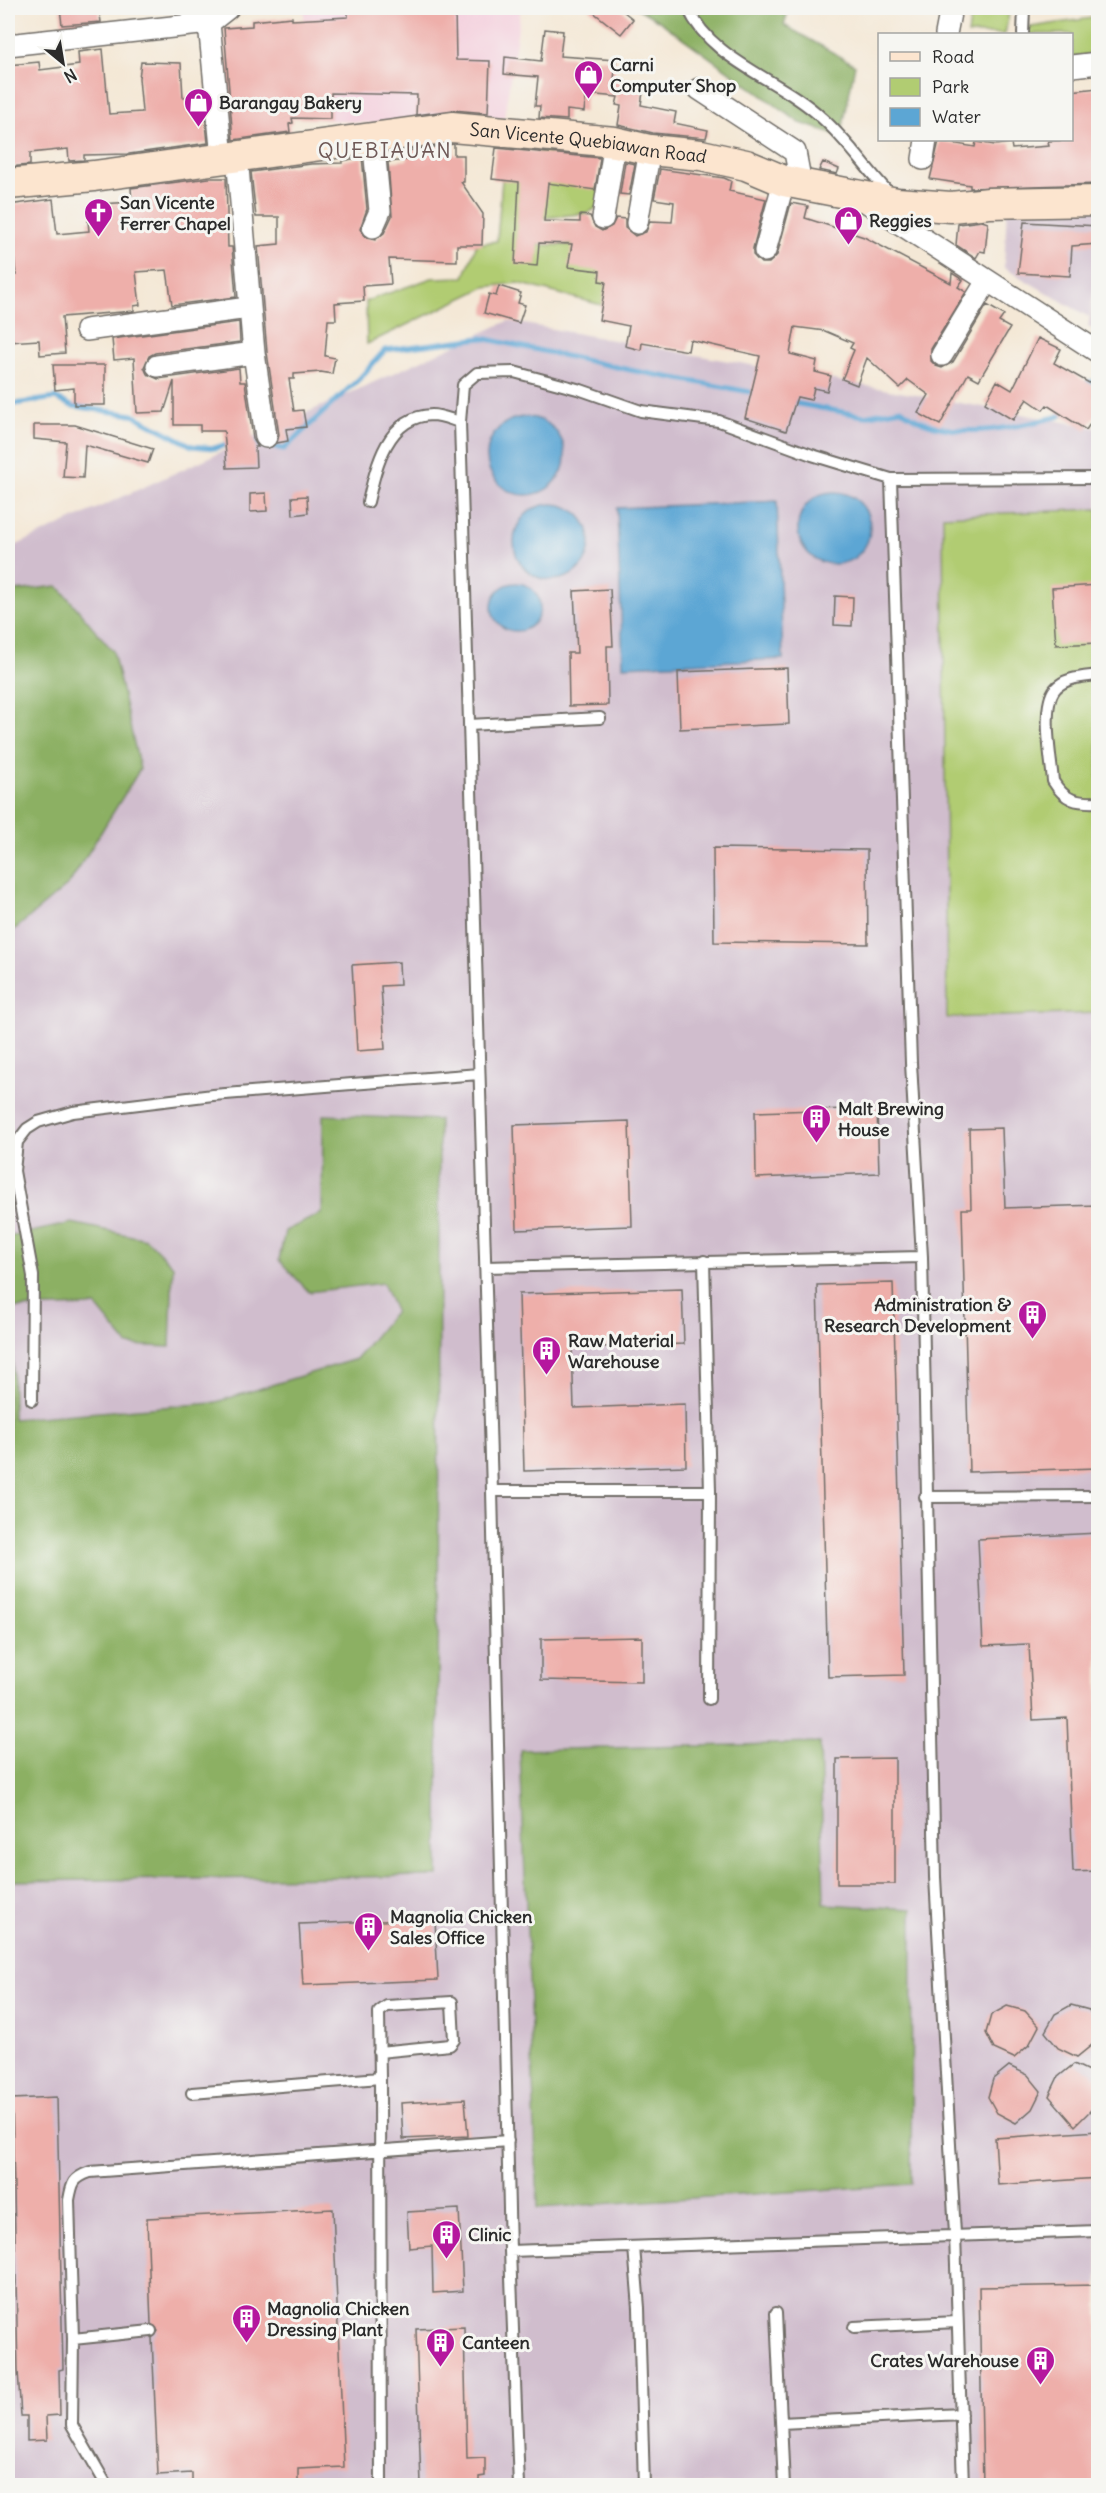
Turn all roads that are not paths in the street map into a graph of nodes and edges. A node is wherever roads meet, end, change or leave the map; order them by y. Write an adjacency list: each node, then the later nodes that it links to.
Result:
1 (228, 8): 5 (street)
2 (688, 8): 20 (lane)
3 (951, 8): 6 (street)
4 (1024, 8): 7 (lane)
5 (209, 23): 8 (street); 15 (street)
6 (946, 33)
7 (1023, 33)
8 (8, 45)
9 (1098, 63): 10 (street)
10 (1073, 66)
11 (699, 89): 16 (street)
12 (373, 137): 13 (street, San Vicente Quebiawan Road); 15 (street, San Vicente Quebiawan Road); 23 (street)
13 (615, 142): 14 (street, San Vicente Quebiawan Road); 21 (street)
14 (650, 150): 16 (street, San Vicente Quebiawan Road); 22 (street)
15 (229, 157): 17 (street, San Vicente Quebiawan Road); 26 (street)
16 (792, 182): 18 (street, San Vicente Quebiawan Road); 24 (street)
17 (8, 184)
18 (856, 196): 20 (street, San Vicente Quebiawan Road); 25 (street)
19 (1098, 201): 20 (street, San Vicente Quebiawan Road)
20 (897, 202)
21 (603, 218)
22 (637, 223)
23 (373, 227)
24 (765, 251)
25 (987, 281): 28 (street); 30 (street)
26 (248, 308): 27 (street); 29 (street)
27 (86, 330)
28 (1098, 352)
29 (254, 353): 31 (street); 33 (street)
30 (942, 355)
31 (157, 366)
32 (460, 422): 35 (lane); 36 (lane); 39 (lane)
33 (266, 437)
34 (1098, 478): 35 (lane)
35 (891, 479): 42 (lane)
36 (368, 502)
37 (1098, 675): 40 (lane)
38 (600, 718): 39 (lane)
39 (469, 725): 41 (lane)
40 (1098, 802)
41 (479, 1074): 44 (lane); 45 (lane)
42 (922, 1257): 43 (lane); 49 (lane)
43 (704, 1261): 44 (lane); 47 (lane)
44 (485, 1267): 46 (lane)
45 (32, 1400)
46 (492, 1491): 47 (lane); 54 (lane)
47 (710, 1491): 50 (lane)
48 (1098, 1496): 49 (lane)
49 (925, 1497): 57 (lane)
50 (709, 1698)
51 (379, 2052): 51 (lane); 52 (lane)
52 (380, 2078): 53 (lane); 55 (lane)
53 (192, 2092)
54 (508, 2141): 55 (lane); 59 (lane)
55 (380, 2149): 64 (lane); 68 (lane)
56 (1098, 2230): 57 (lane)
57 (955, 2234): 58 (lane); 61 (lane)
58 (634, 2247): 59 (lane); 70 (lane)
59 (510, 2251): 69 (lane)
60 (776, 2313): 66 (lane)
61 (957, 2322): 62 (lane); 65 (lane)
62 (854, 2326)
63 (151, 2331): 64 (lane)
64 (74, 2339): 67 (lane)
65 (961, 2414): 66 (lane); 72 (lane)
66 (781, 2423): 71 (lane)
67 (107, 2486)
68 (381, 2486)
69 (519, 2486)
70 (644, 2486)
71 (784, 2486)
72 (963, 2486)

